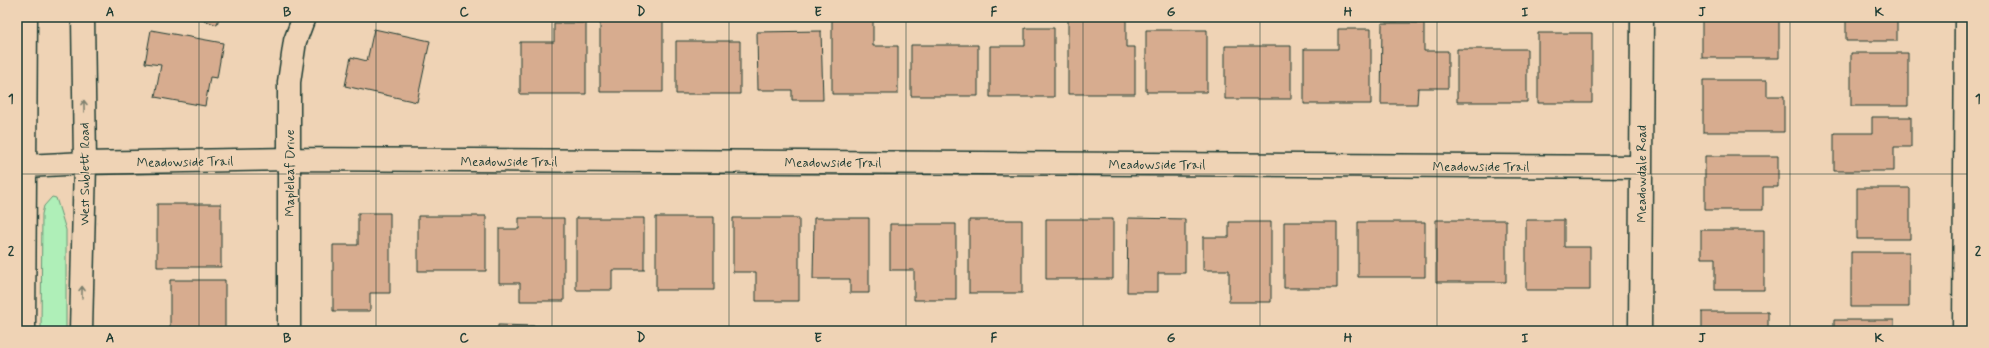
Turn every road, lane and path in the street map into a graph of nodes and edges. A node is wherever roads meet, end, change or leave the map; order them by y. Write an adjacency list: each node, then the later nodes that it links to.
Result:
1 (26, 17): 8 (street)
2 (83, 17): 7 (street, West Sublett Road, one-way to 2)
3 (304, 17): 6 (street, Mapleleaf Drive)
4 (1642, 17): 9 (street, Meadowdale Road)
5 (1966, 17): 10 (street)
6 (289, 159): 7 (street, Meadowside Trail); 9 (street, Meadowside Trail); 13 (street, Mapleleaf Drive)
7 (85, 163): 8 (street, Meadowside Trail); 12 (street, West Sublett Road, one-way to 7)
8 (25, 166): 11 (street)
9 (1641, 167): 14 (street, Meadowdale Road)
10 (1968, 229): 15 (street)
11 (24, 331)
12 (81, 331)
13 (289, 331)
14 (1640, 331)
15 (1964, 331)

